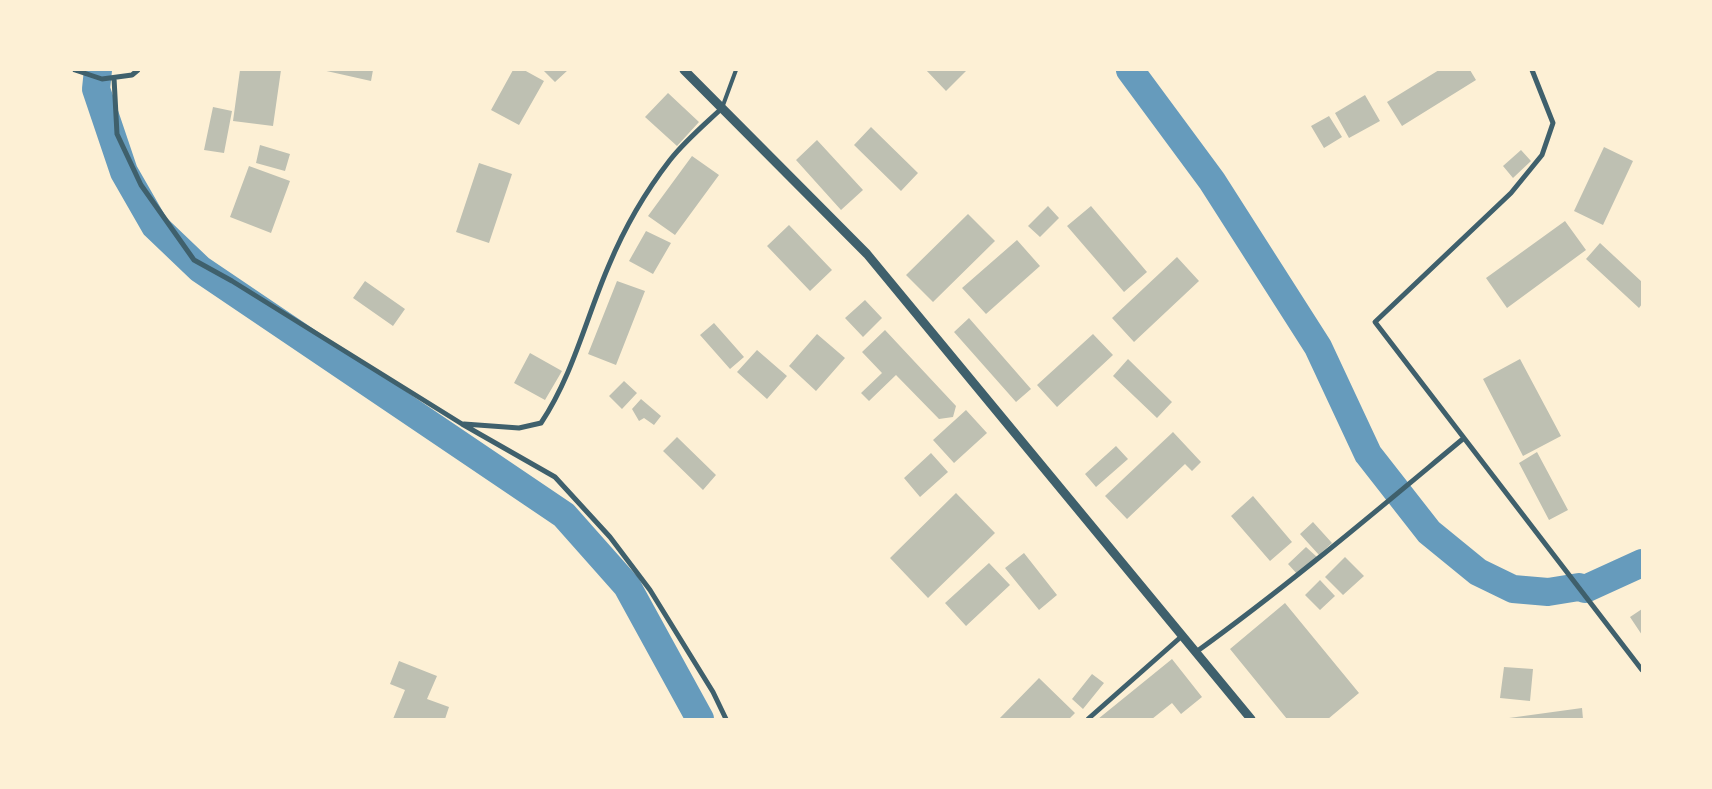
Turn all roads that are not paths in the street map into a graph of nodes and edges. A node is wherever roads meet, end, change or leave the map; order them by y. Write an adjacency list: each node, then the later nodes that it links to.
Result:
1 (75, 70): 6 (street)
2 (138, 70): 6 (street)
3 (684, 70): 7 (street)
4 (736, 70): 7 (lane)
5 (1532, 70): 9 (street)
6 (114, 78): 8 (street)
7 (721, 109): 8 (street); 10 (street)
8 (462, 424): 13 (street)
9 (1464, 438): 11 (street); 12 (street)
10 (1182, 636): 11 (street); 14 (street)
11 (1196, 652): 15 (street)
12 (1642, 670)
13 (726, 719)
14 (1088, 719)
15 (1251, 719)

